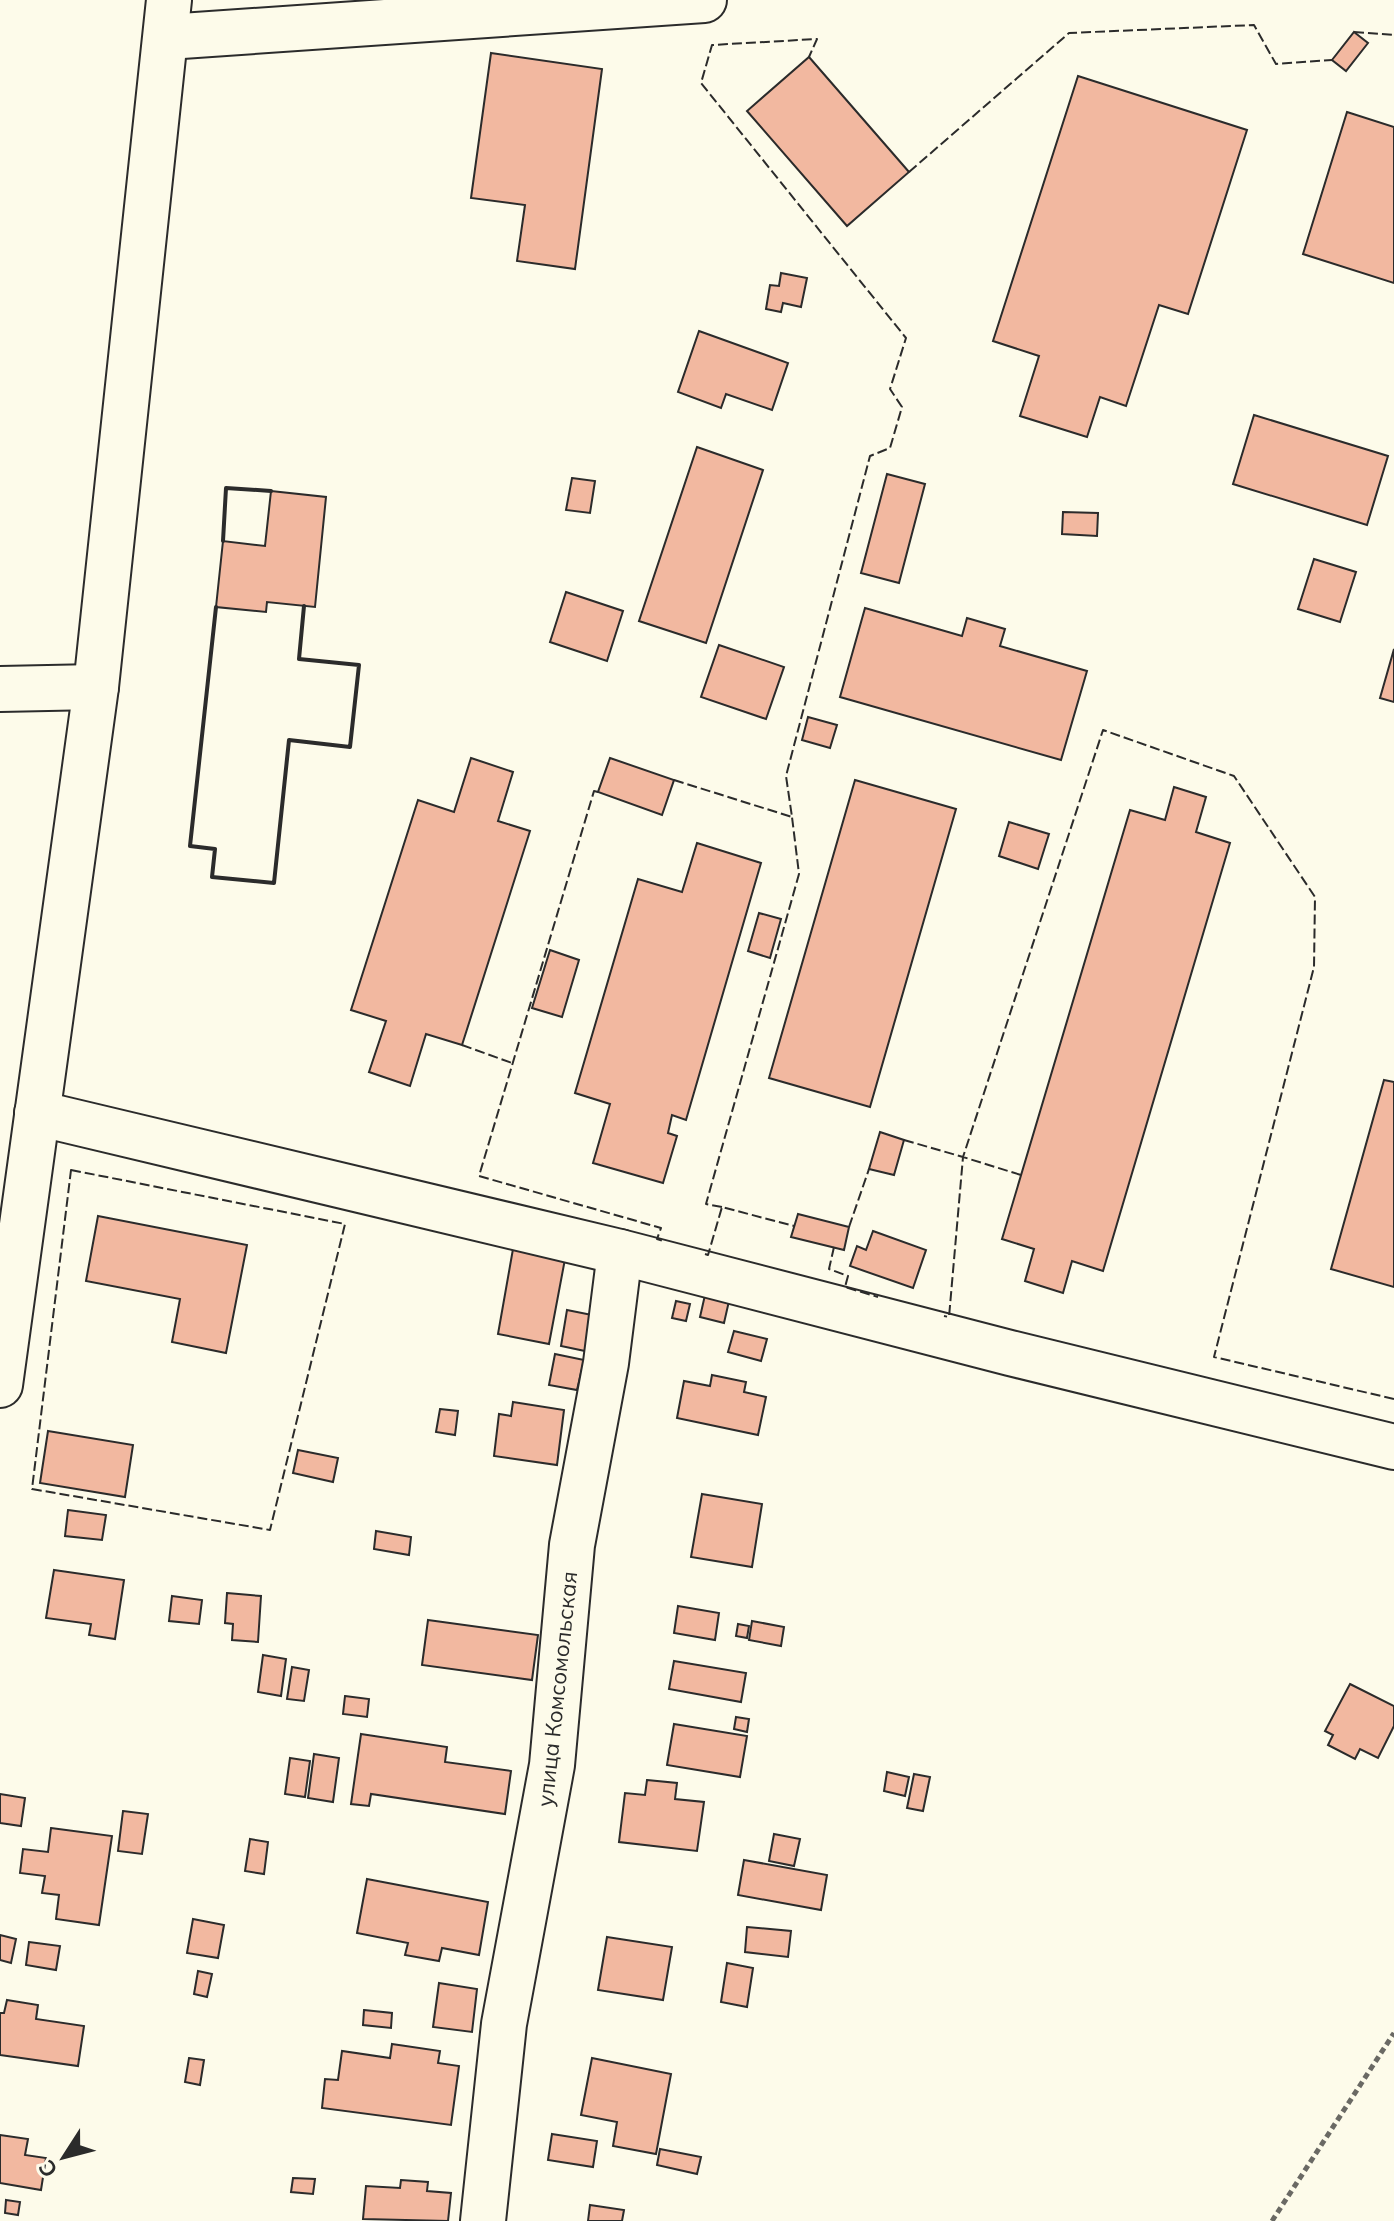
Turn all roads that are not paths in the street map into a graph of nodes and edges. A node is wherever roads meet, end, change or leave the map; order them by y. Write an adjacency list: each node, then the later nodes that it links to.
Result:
1 (704, 0): 2 (street)
2 (469, 8): 3 (street)
3 (168, 19): 4 (street)
4 (96, 687): 5 (street); 6 (street)
5 (0, 689)
6 (37, 1113): 7 (street); 8 (street)
7 (12, 1200): 9 (street)
8 (620, 1252): 10 (street); 11 (street, улица Комсомольская)
9 (0, 1385)
10 (1394, 1447)
11 (483, 2221)

